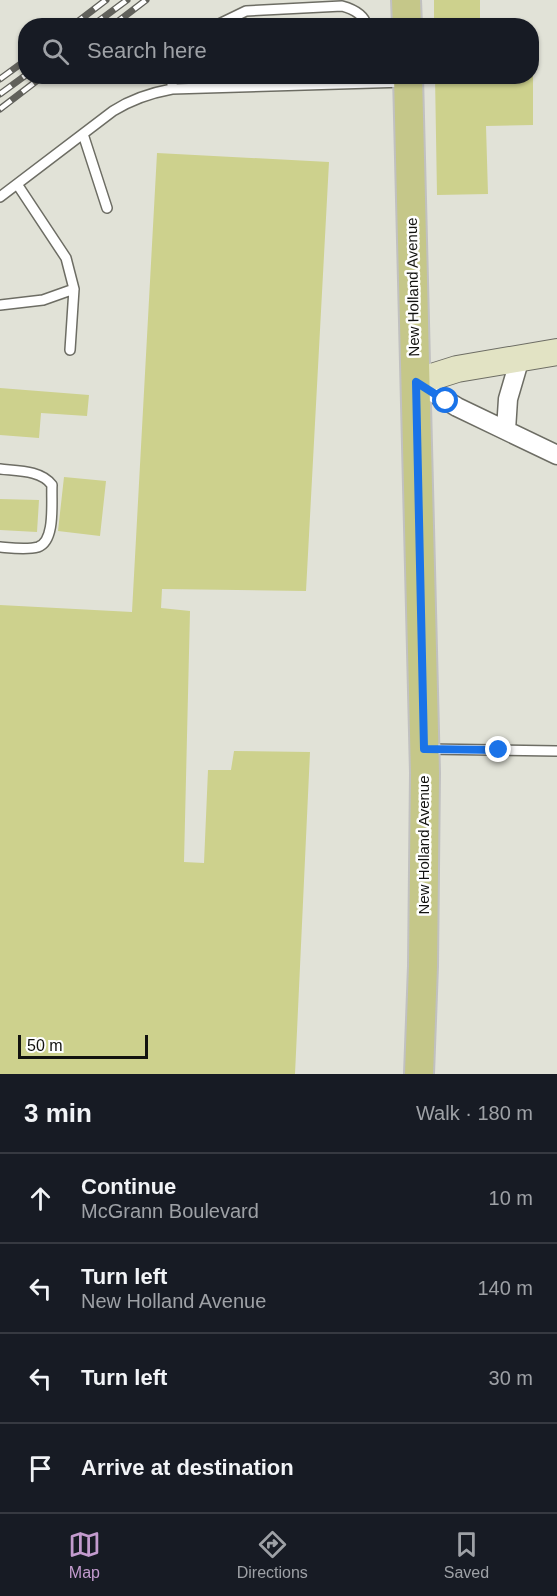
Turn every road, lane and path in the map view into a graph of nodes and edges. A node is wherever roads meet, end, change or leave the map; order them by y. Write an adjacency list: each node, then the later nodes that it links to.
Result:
1 (406, 0): 4 (main road)
2 (232, 18): 3 (lane)
3 (363, 18)
4 (407, 18)
5 (172, 84): 8 (lane)
6 (290, 84): 8 (lane)
7 (408, 84): 18 (main road, New Holland Avenue)
8 (172, 89): 9 (lane)
9 (83, 134): 10 (lane); 12 (lane)
10 (17, 184): 11 (lane); 13 (lane)
11 (0, 197)
12 (107, 208)
13 (74, 289): 14 (lane); 15 (lane)
14 (0, 305)
15 (70, 350)
16 (557, 352): 17 (street)
17 (520, 358): 18 (street); 19 (street)
18 (416, 382): 19 (street); 23 (main road, New Holland Avenue)
19 (506, 430): 20 (street)
20 (557, 455)
21 (0, 469): 22 (lane)
22 (0, 547)
23 (424, 749): 24 (lane); 25 (main road, New Holland Avenue)
24 (557, 751)
25 (419, 1074)

